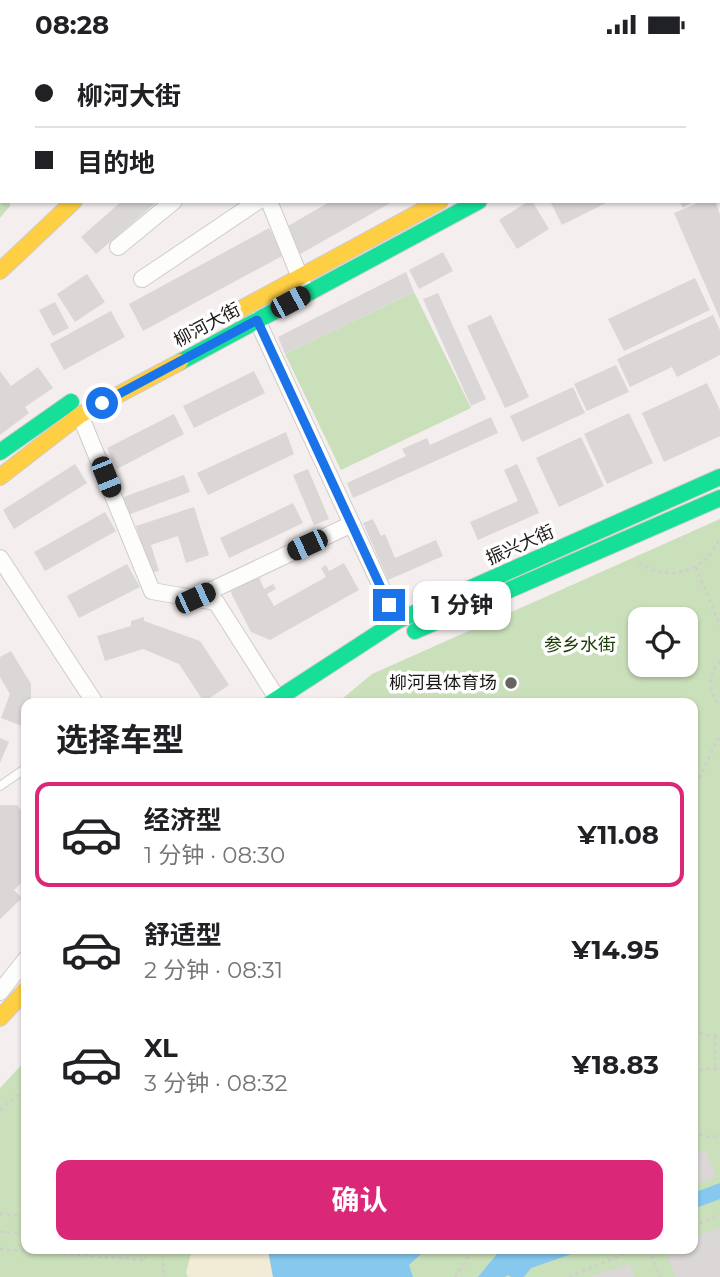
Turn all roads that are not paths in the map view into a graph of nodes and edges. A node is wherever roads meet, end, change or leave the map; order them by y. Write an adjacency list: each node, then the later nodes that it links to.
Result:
1 (52, 203): 9 (street)
2 (72, 203): 10 (street)
3 (172, 203): 8 (street)
4 (255, 203): 12 (street)
5 (270, 203): 11 (street)
6 (436, 203): 11 (street, 柳河大街)
7 (475, 203): 13 (street, 柳河大街)
8 (118, 247)
9 (0, 252)
10 (0, 271)
11 (300, 277): 13 (street); 14 (street, 柳河大街)
12 (142, 279)
13 (307, 293): 15 (street, 柳河大街)
14 (229, 316)
15 (257, 320): 17 (street, 柳河大街); 22 (street)
16 (88, 392): 18 (street)
17 (80, 415): 19 (street, 柳河大街); 24 (street)
18 (0, 452)
19 (0, 477)
20 (720, 477): 25 (street, 振兴大街)
21 (720, 498): 29 (street, 振兴大街)
22 (352, 524): 24 (street); 25 (street)
23 (0, 558): 26 (street)
24 (195, 598): 27 (street)
25 (397, 621): 28 (street, 振兴大街)
26 (92, 698)
27 (272, 698)
28 (279, 698)
29 (304, 698)
30 (21, 771): 31 (lane)
31 (0, 786)
32 (21, 965): 33 (street)
33 (0, 992)
34 (21, 998): 36 (street)
35 (21, 1014): 36 (street)
36 (4, 1023)

